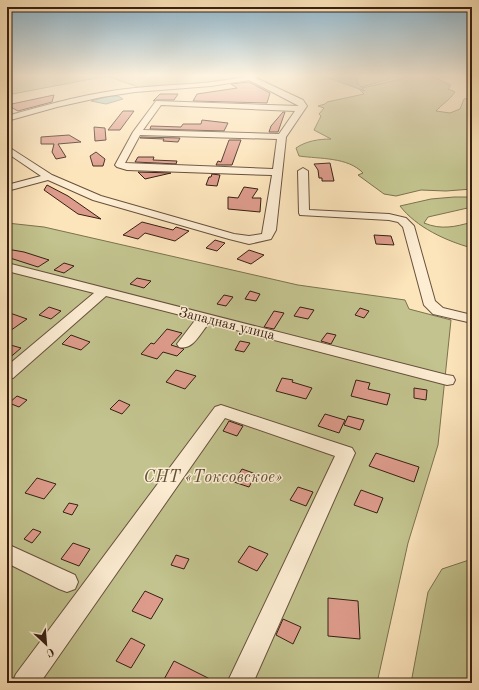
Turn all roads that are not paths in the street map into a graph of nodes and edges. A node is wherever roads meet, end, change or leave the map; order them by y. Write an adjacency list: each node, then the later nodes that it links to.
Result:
1 (42, 108): 5 (street)
2 (155, 108): 6 (street)
3 (281, 108): 4 (street)
4 (300, 109): 7 (street)
5 (7, 119)
6 (137, 132): 7 (street); 10 (street)
7 (282, 137): 10 (street)
8 (7, 149): 11 (street)
9 (303, 171): 16 (street)
10 (278, 172): 11 (street)
11 (49, 177): 12 (street)
12 (7, 188)
13 (7, 267): 14 (street, Западная улица)
14 (103, 292): 15 (street, Западная улица); 18 (street)
15 (205, 318): 17 (street); 19 (street, Западная улица)
16 (472, 319)
17 (184, 344)
18 (7, 374)
19 (447, 380)
20 (7, 553): 21 (street)
21 (66, 582)
22 (25, 683): 23 (street)
23 (240, 683)

